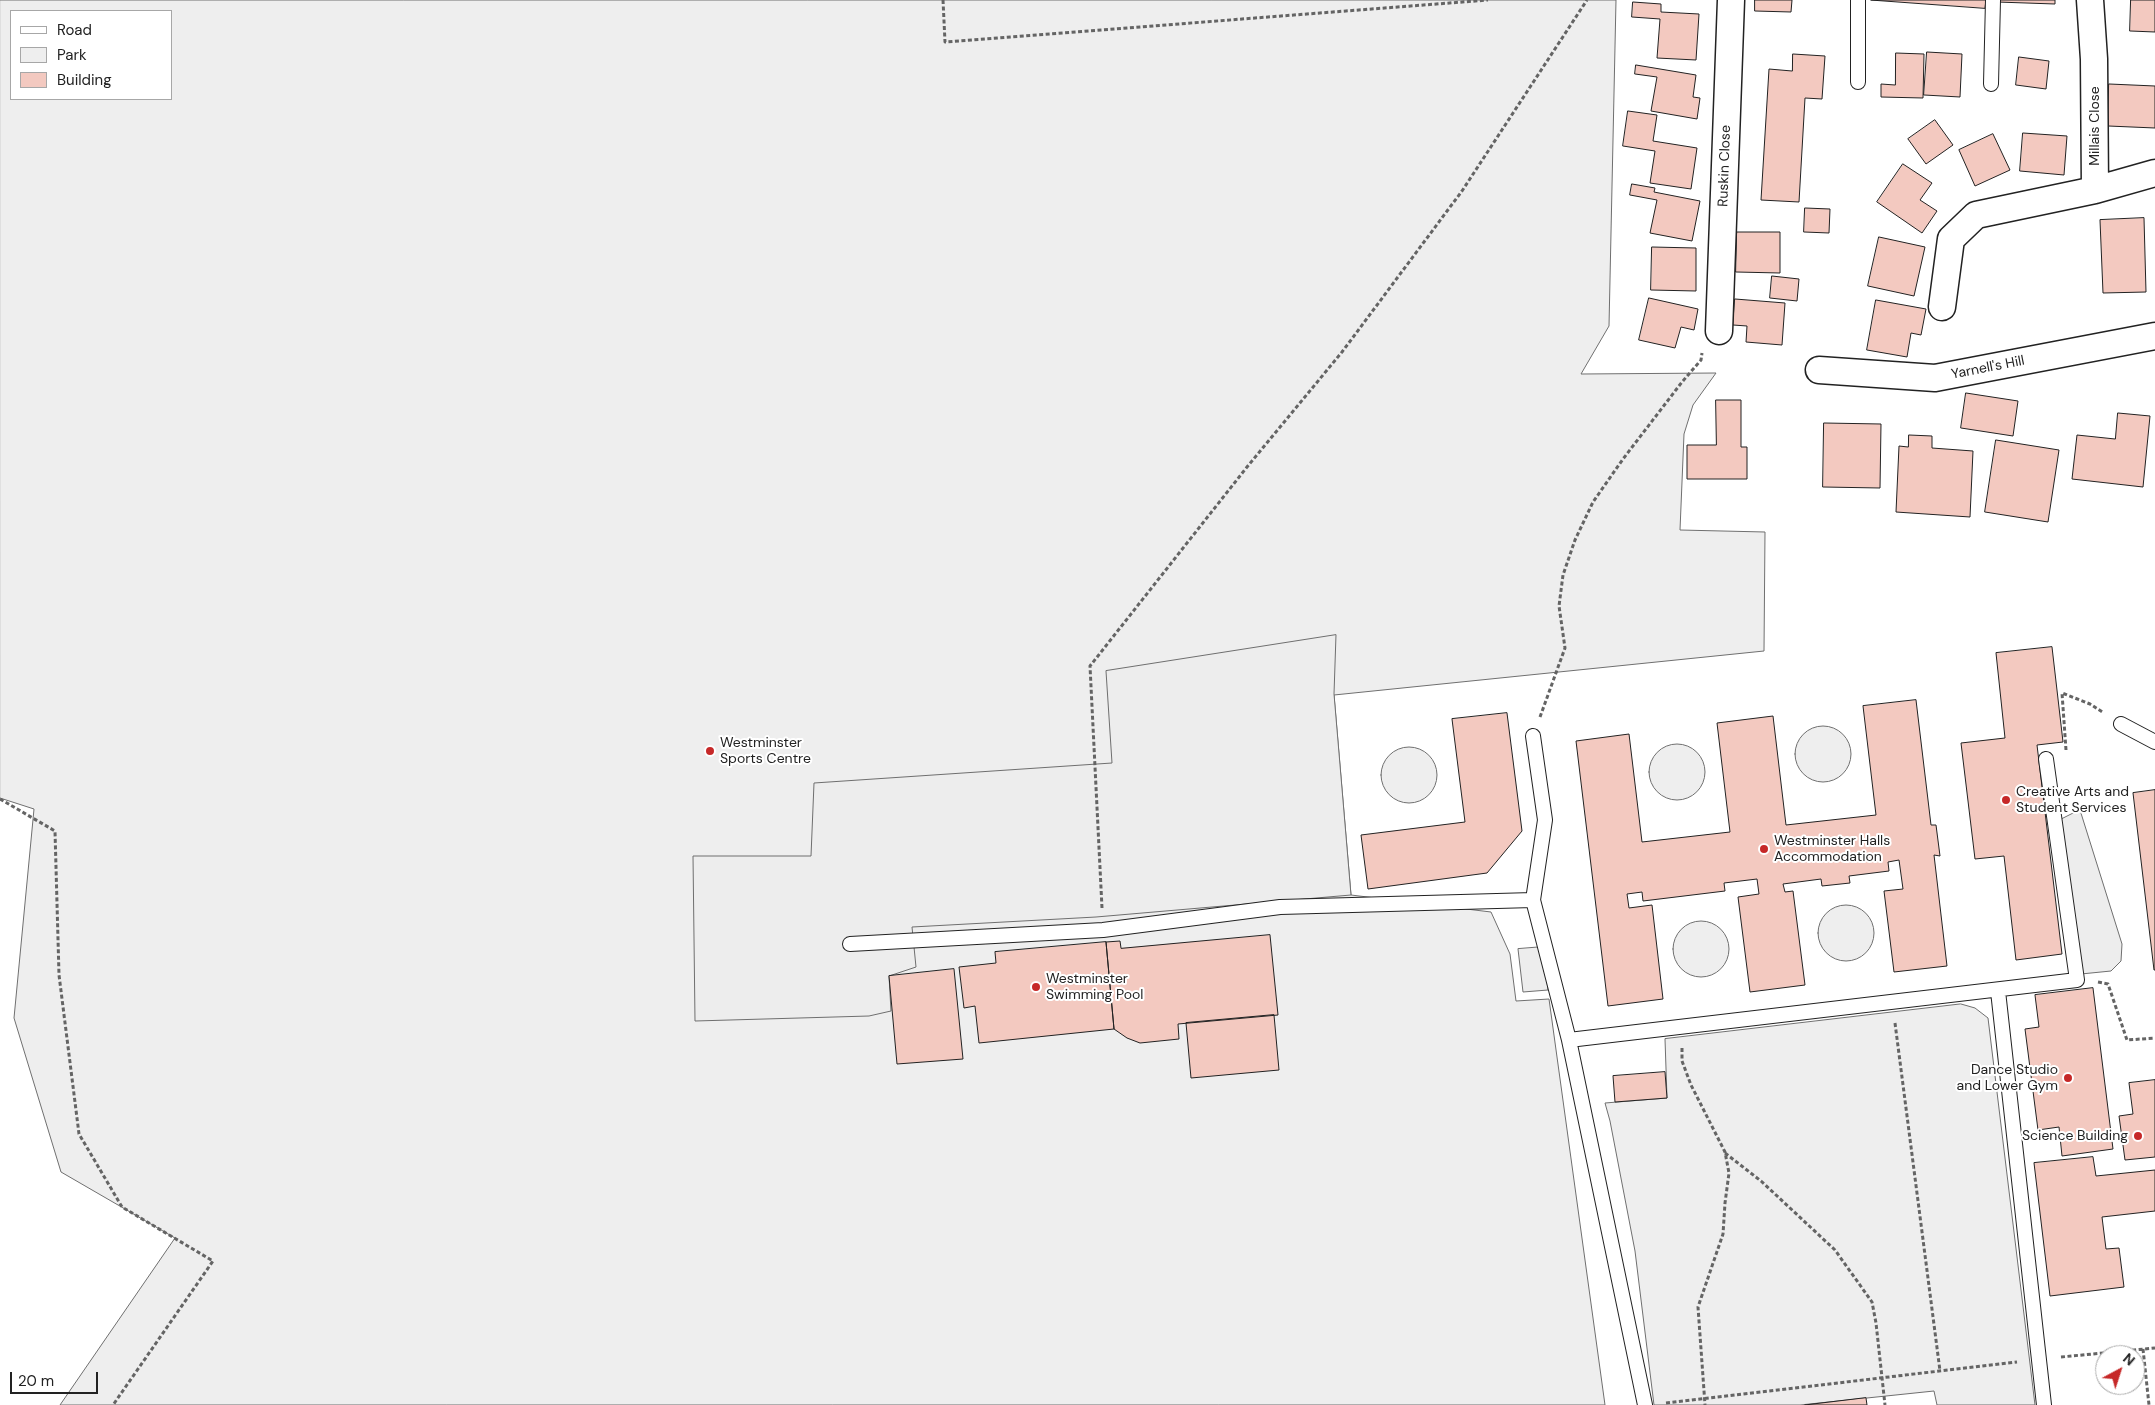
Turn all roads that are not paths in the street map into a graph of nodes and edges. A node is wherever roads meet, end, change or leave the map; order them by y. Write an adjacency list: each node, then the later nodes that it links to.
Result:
1 (1731, 0): 10 (street, Ruskin Close)
2 (1858, 0): 5 (lane)
3 (1994, 0): 6 (lane)
4 (2090, 0): 8 (street, Millais Close)
5 (1858, 82)
6 (1990, 84)
7 (2155, 173): 8 (street)
8 (2095, 190): 9 (street)
9 (1942, 307)
10 (1719, 331)
11 (2155, 336): 12 (street, Yarnell's Hill)
12 (1819, 370)
13 (2121, 724): 15 (lane)
14 (1533, 736): 17 (lane)
15 (2155, 742)
16 (2046, 759): 19 (lane)
17 (1533, 900): 18 (lane); 20 (lane)
18 (850, 944)
19 (1998, 991): 20 (lane); 22 (lane)
20 (1569, 1040): 21 (lane)
21 (1645, 1405)
22 (2044, 1405)

